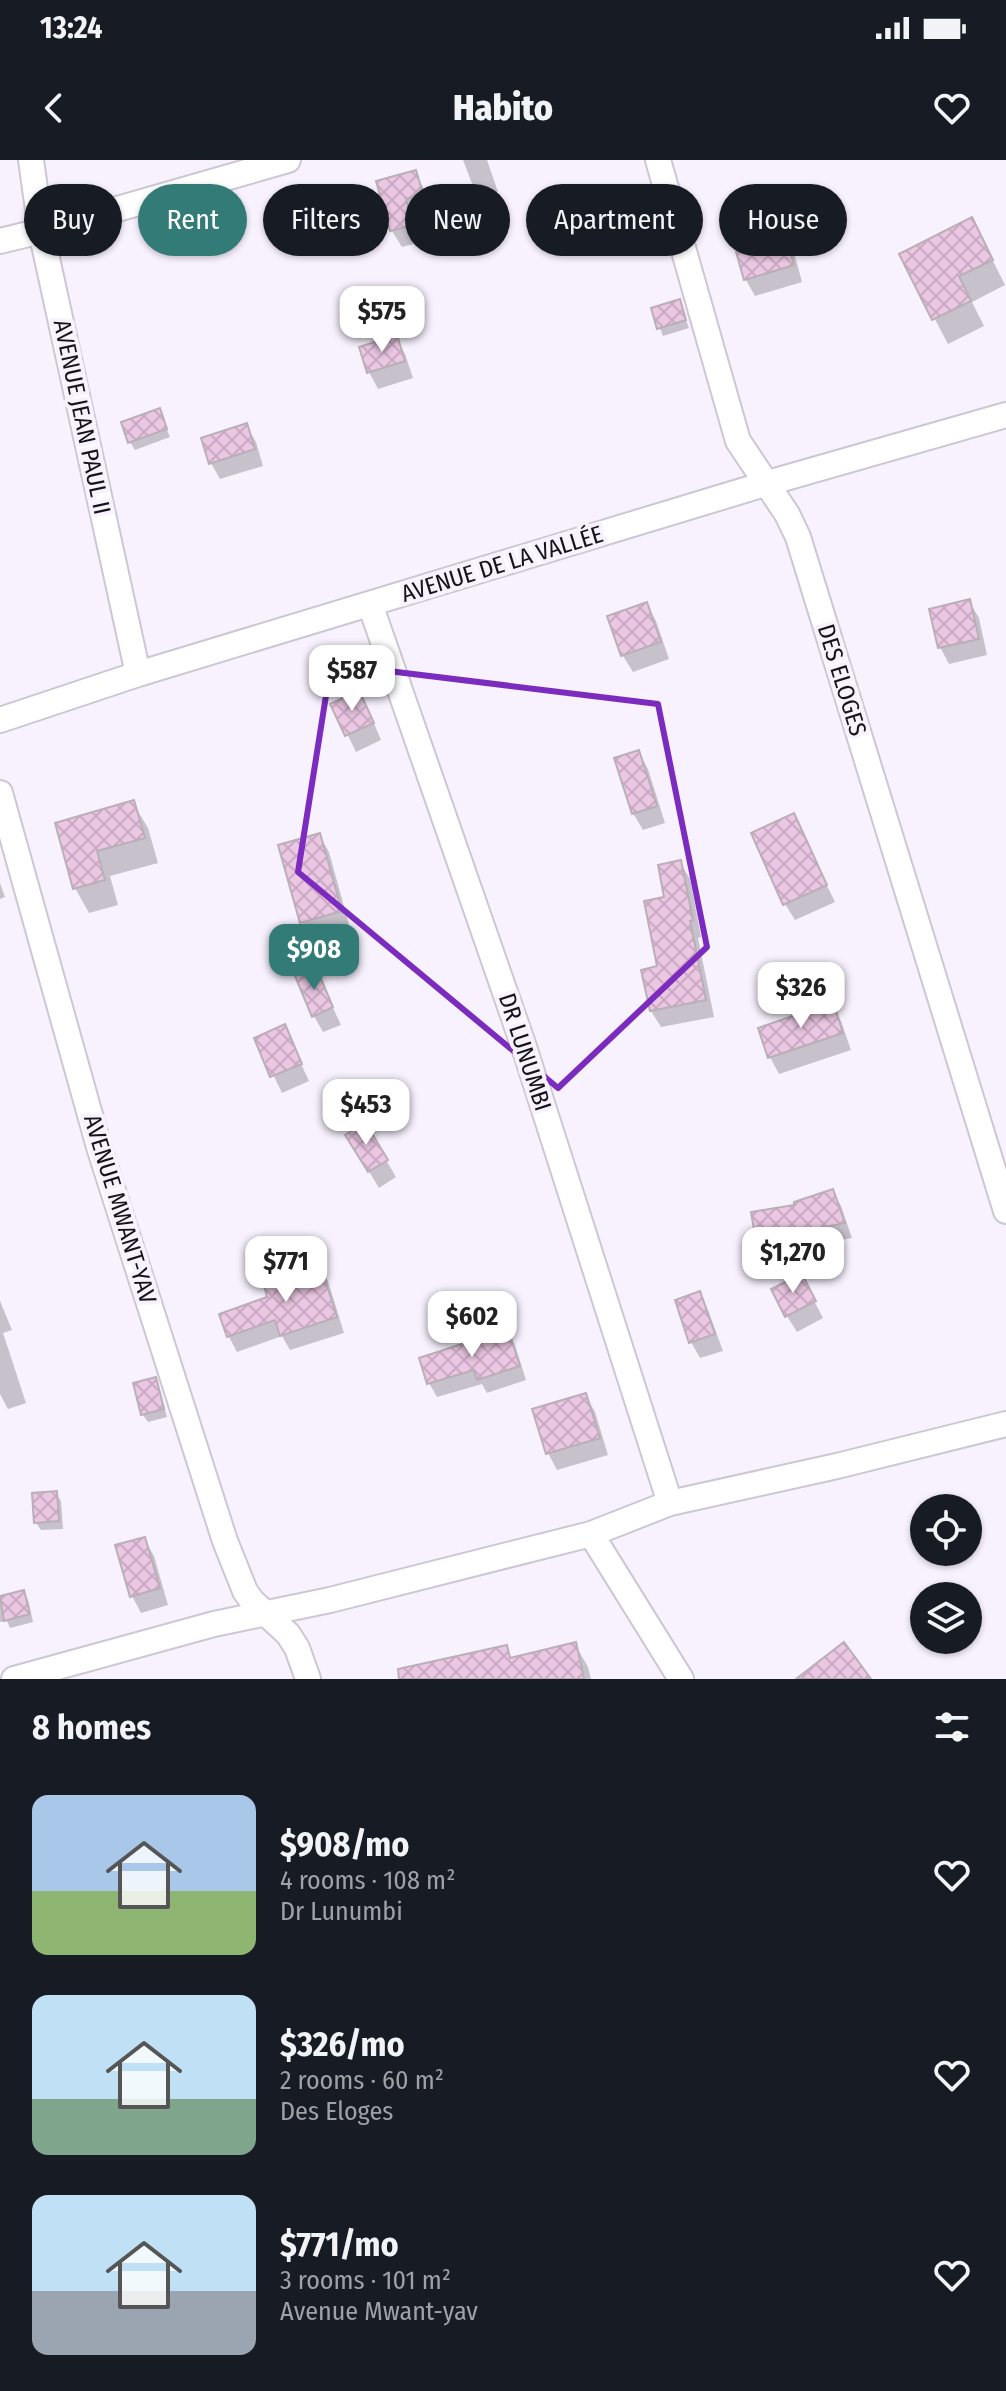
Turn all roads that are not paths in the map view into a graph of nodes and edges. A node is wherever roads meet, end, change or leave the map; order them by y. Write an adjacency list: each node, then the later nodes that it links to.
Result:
1 (31, 160): 4 (street, AVENUE JEAN PAUL II)
2 (288, 160): 5 (street)
3 (658, 160): 10 (street, DES ELOGES)
4 (34, 184)
5 (122, 208)
6 (24, 235): 7 (street)
7 (0, 241)
8 (46, 256): 12 (street, AVENUE JEAN PAUL II)
9 (1006, 415): 10 (street, AVENUE DE LA VALLÉE)
10 (768, 483): 11 (street, AVENUE DE LA VALLÉE); 15 (street, DES ELOGES)
11 (370, 604): 12 (street, AVENUE DE LA VALLÉE); 17 (street, DR LUNUMBI)
12 (138, 674): 13 (street, AVENUE DE LA VALLÉE)
13 (0, 720)
14 (0, 793): 19 (street, AVENUE MWANT-YAV)
15 (1006, 1211)
16 (1006, 1424): 17 (street)
17 (670, 1503): 18 (street)
18 (591, 1534): 19 (street); 22 (street)
19 (266, 1612): 20 (street); 21 (street, AVENUE MWANT-YAV)
20 (14, 1679)
21 (308, 1679)
22 (681, 1679)

